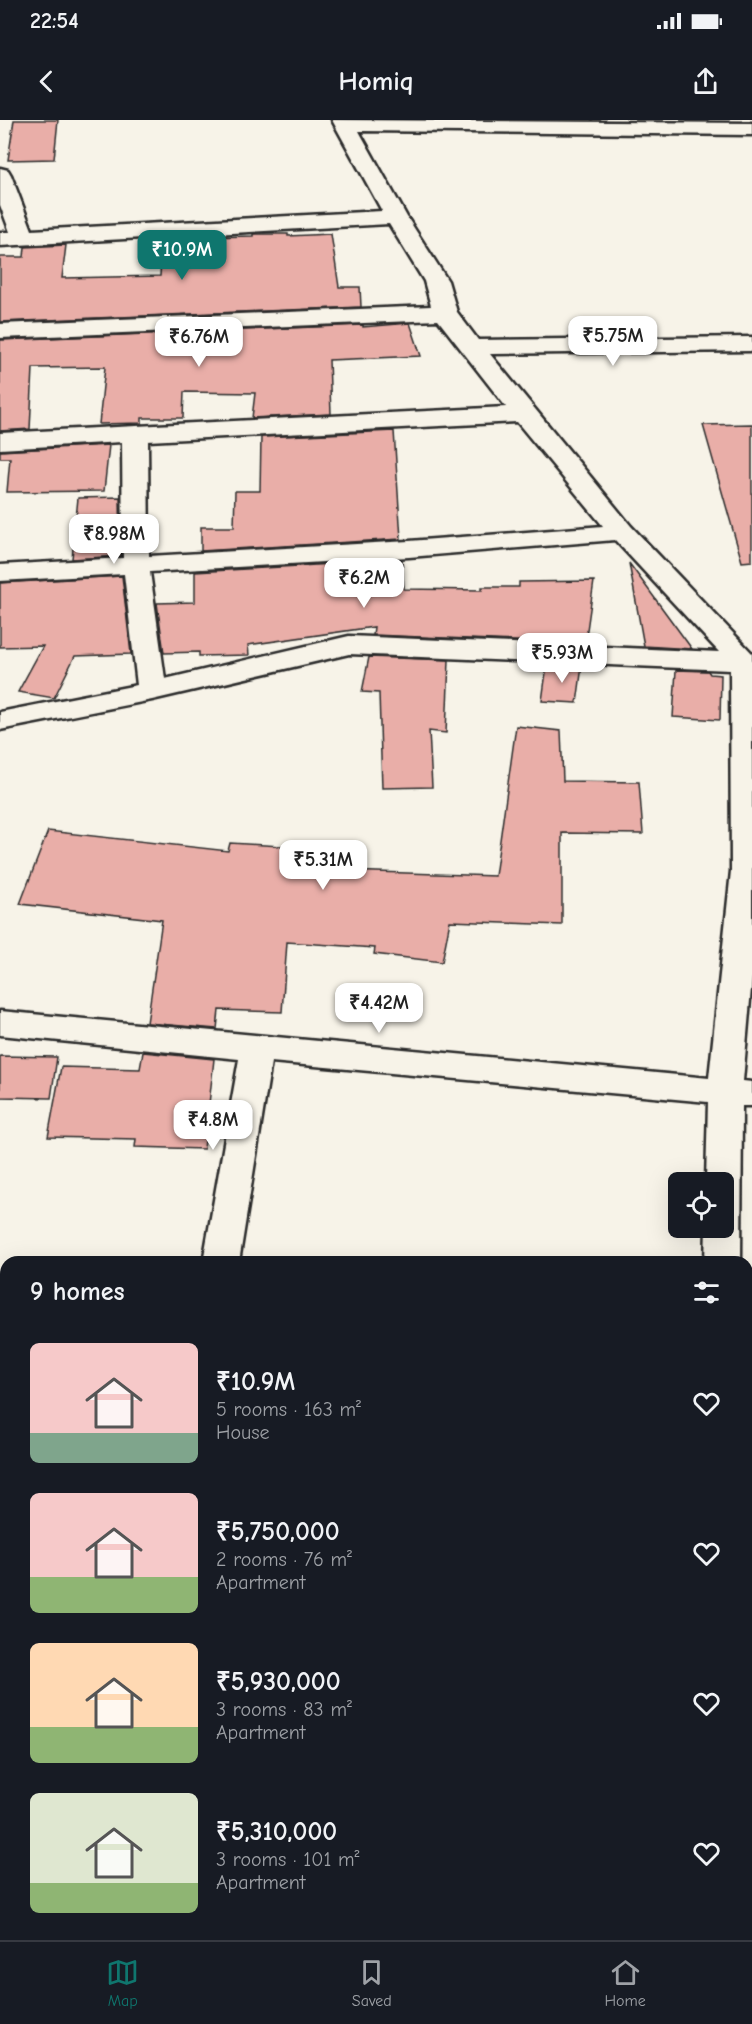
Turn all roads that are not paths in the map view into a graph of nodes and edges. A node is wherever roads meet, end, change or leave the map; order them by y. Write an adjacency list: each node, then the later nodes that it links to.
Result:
1 (344, 122): 2 (street); 4 (street)
2 (752, 129)
3 (0, 175): 5 (street)
4 (396, 218): 5 (street); 7 (street)
5 (23, 237): 6 (street)
6 (0, 239)
7 (445, 313): 8 (street); 10 (street)
8 (0, 331)
9 (752, 344): 10 (street)
10 (473, 347): 11 (street)
11 (524, 414): 12 (street); 14 (street)
12 (135, 435): 13 (street); 15 (street)
13 (0, 441)
14 (622, 532): 15 (street); 17 (street)
15 (136, 565): 16 (street); 18 (street)
16 (0, 573)
17 (748, 662): 18 (street); 20 (street)
18 (152, 692): 19 (street)
19 (0, 721)
20 (749, 871): 23 (street)
21 (0, 1023): 22 (street)
22 (257, 1049): 23 (street); 24 (street)
23 (739, 1092): 25 (street)
24 (222, 1256)
25 (724, 1256)

